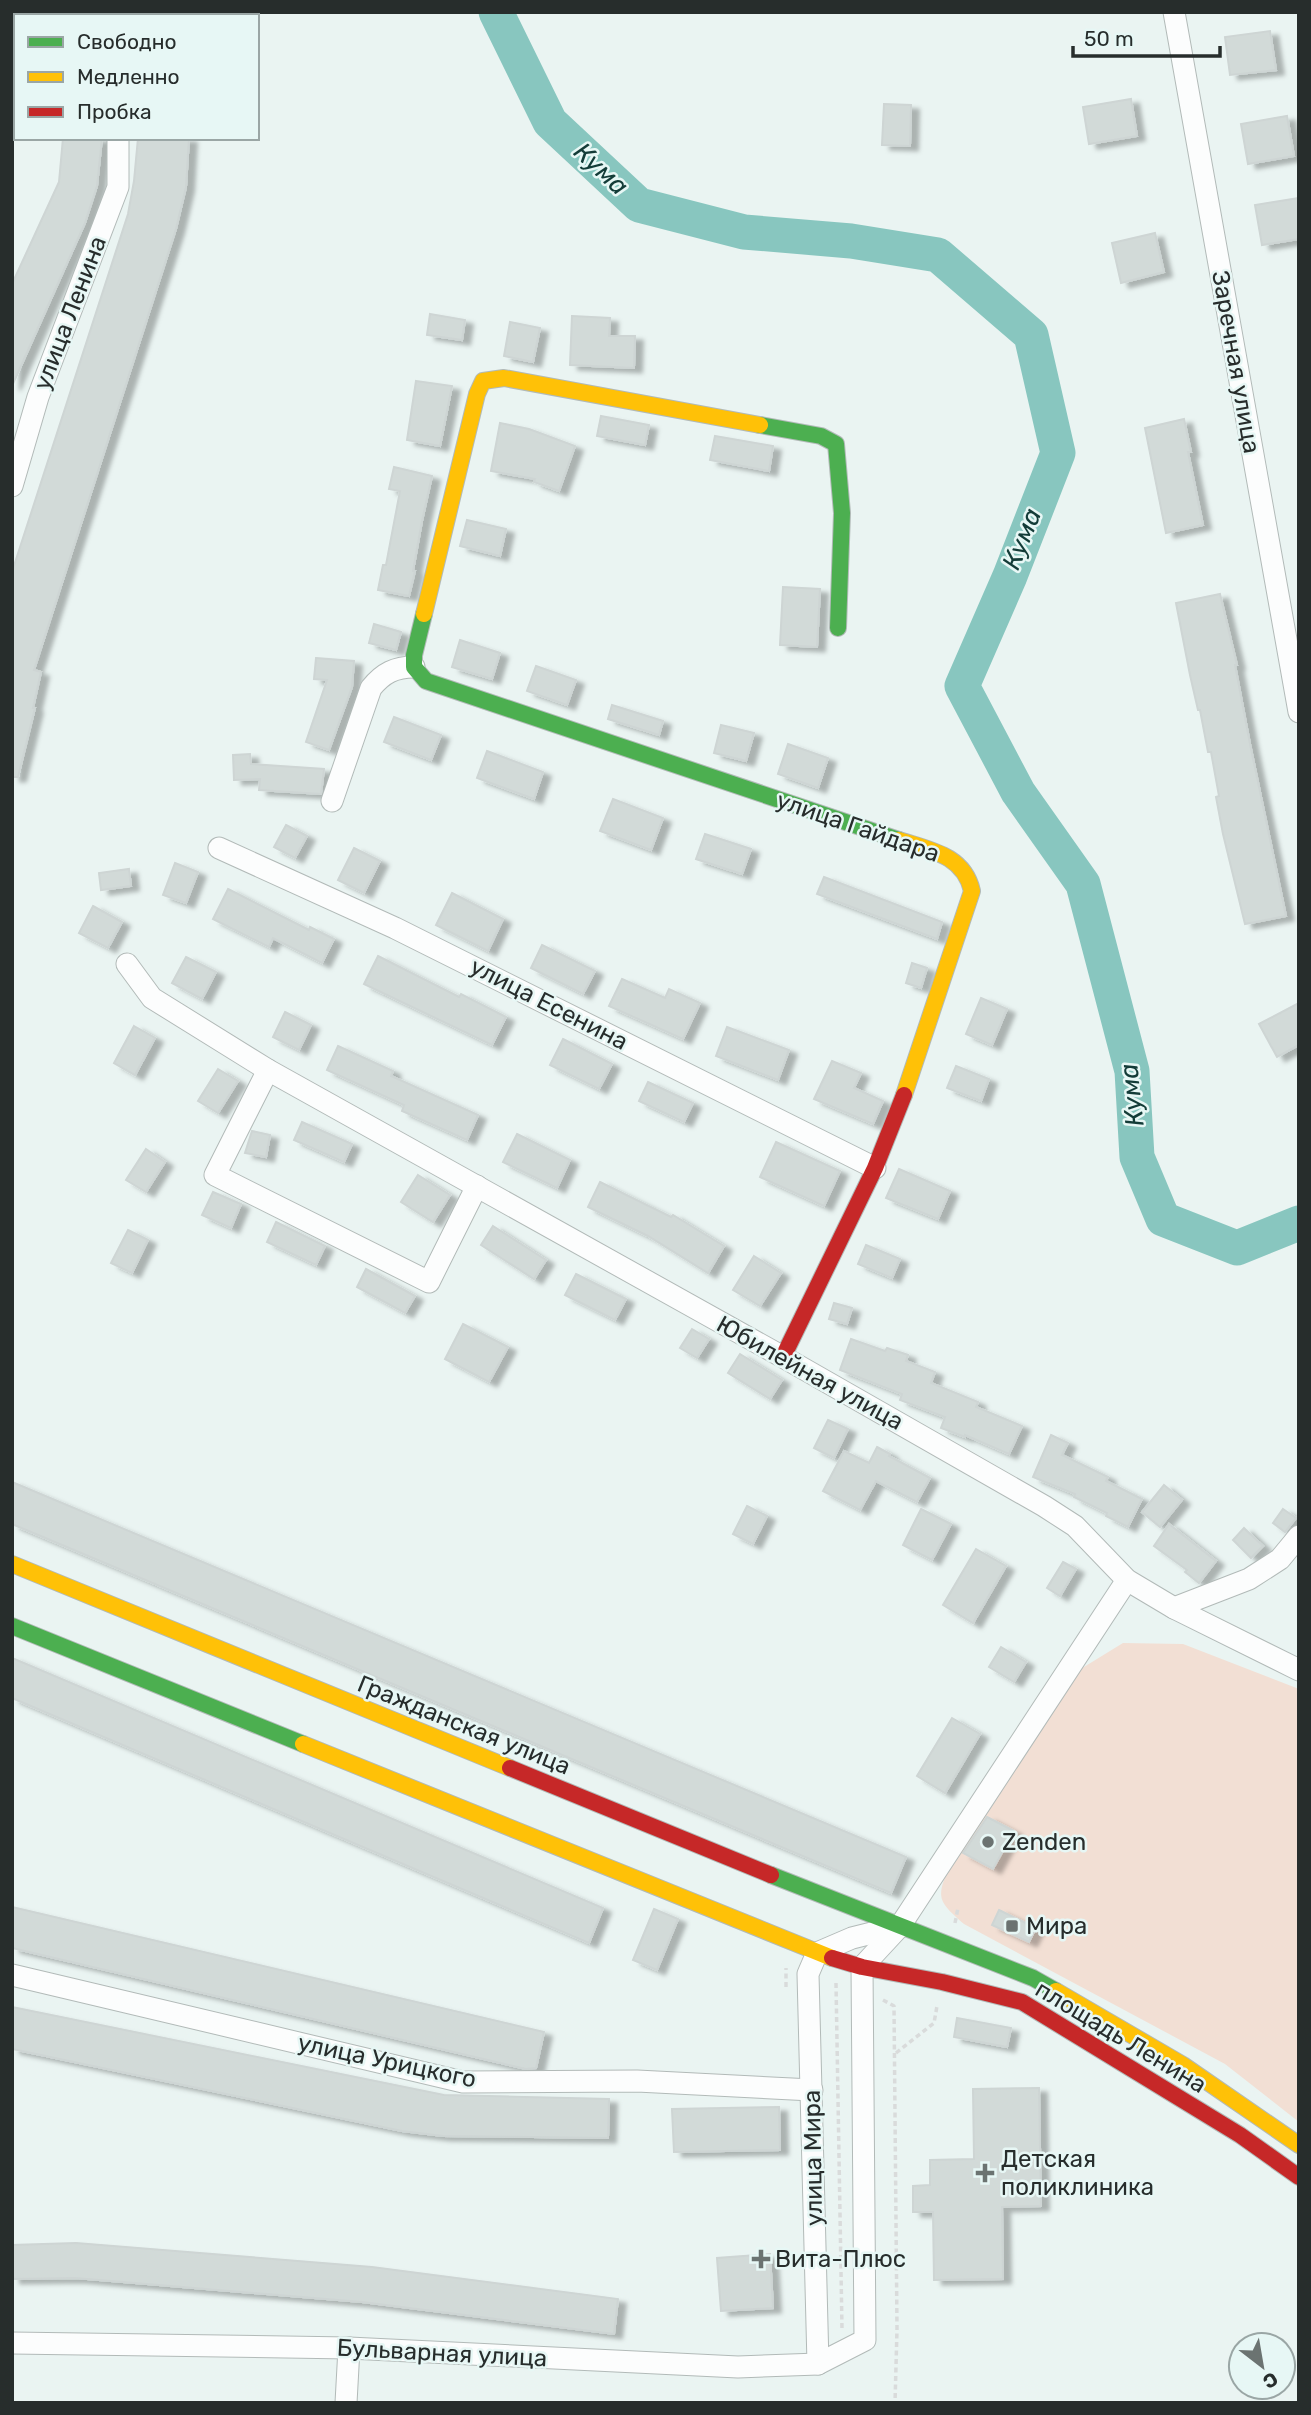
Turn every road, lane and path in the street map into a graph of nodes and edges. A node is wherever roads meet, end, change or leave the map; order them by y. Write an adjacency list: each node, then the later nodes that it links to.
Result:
1 (1174, 12): 6 (street, Заречная улица)
2 (118, 140): 3 (street, улица Ленина)
3 (12, 486)
4 (838, 628): 5 (street)
5 (414, 667): 7 (street); 11 (street, улица Гайдара)
6 (1299, 712)
7 (332, 801)
8 (219, 848): 11 (street, улица Есенина)
9 (127, 964): 10 (street, Юбилейная улица)
10 (268, 1070): 12 (street, Юбилейная улица); 12 (street)
11 (875, 1168): 13 (street, улица Гайдара)
12 (477, 1186): 13 (street, Юбилейная улица)
13 (783, 1357): 16 (street, Юбилейная улица)
14 (1299, 1536): 17 (street)
15 (12, 1564): 20 (street, Гражданская улица)
16 (1127, 1580): 17 (street, Юбилейная улица); 20 (street)
17 (1174, 1608): 19 (street, Юбилейная улица)
18 (12, 1626): 21 (street)
19 (1299, 1670)
20 (900, 1926): 21 (street); 22 (street); 27 (street, площадь Ленина)
21 (817, 1953): 22 (street); 26 (street, улица Мира)
22 (862, 1967): 25 (street, улица Мира); 28 (street, площадь Ленина)
23 (12, 1975): 26 (street, улица Урицкого)
24 (836, 1981): 30 (path)
25 (862, 1989): 29 (street, улица Мира); 35 (path)
26 (812, 2090): 33 (street, улица Мира)
27 (1299, 2144)
28 (1299, 2177)
29 (865, 2340): 33 (street, Бульварная улица)
30 (842, 2341)
31 (12, 2343): 32 (street, Бульварная улица)
32 (349, 2348): 33 (street, Бульварная улица); 34 (street)
33 (818, 2364)
34 (346, 2403)
35 (895, 2403)

